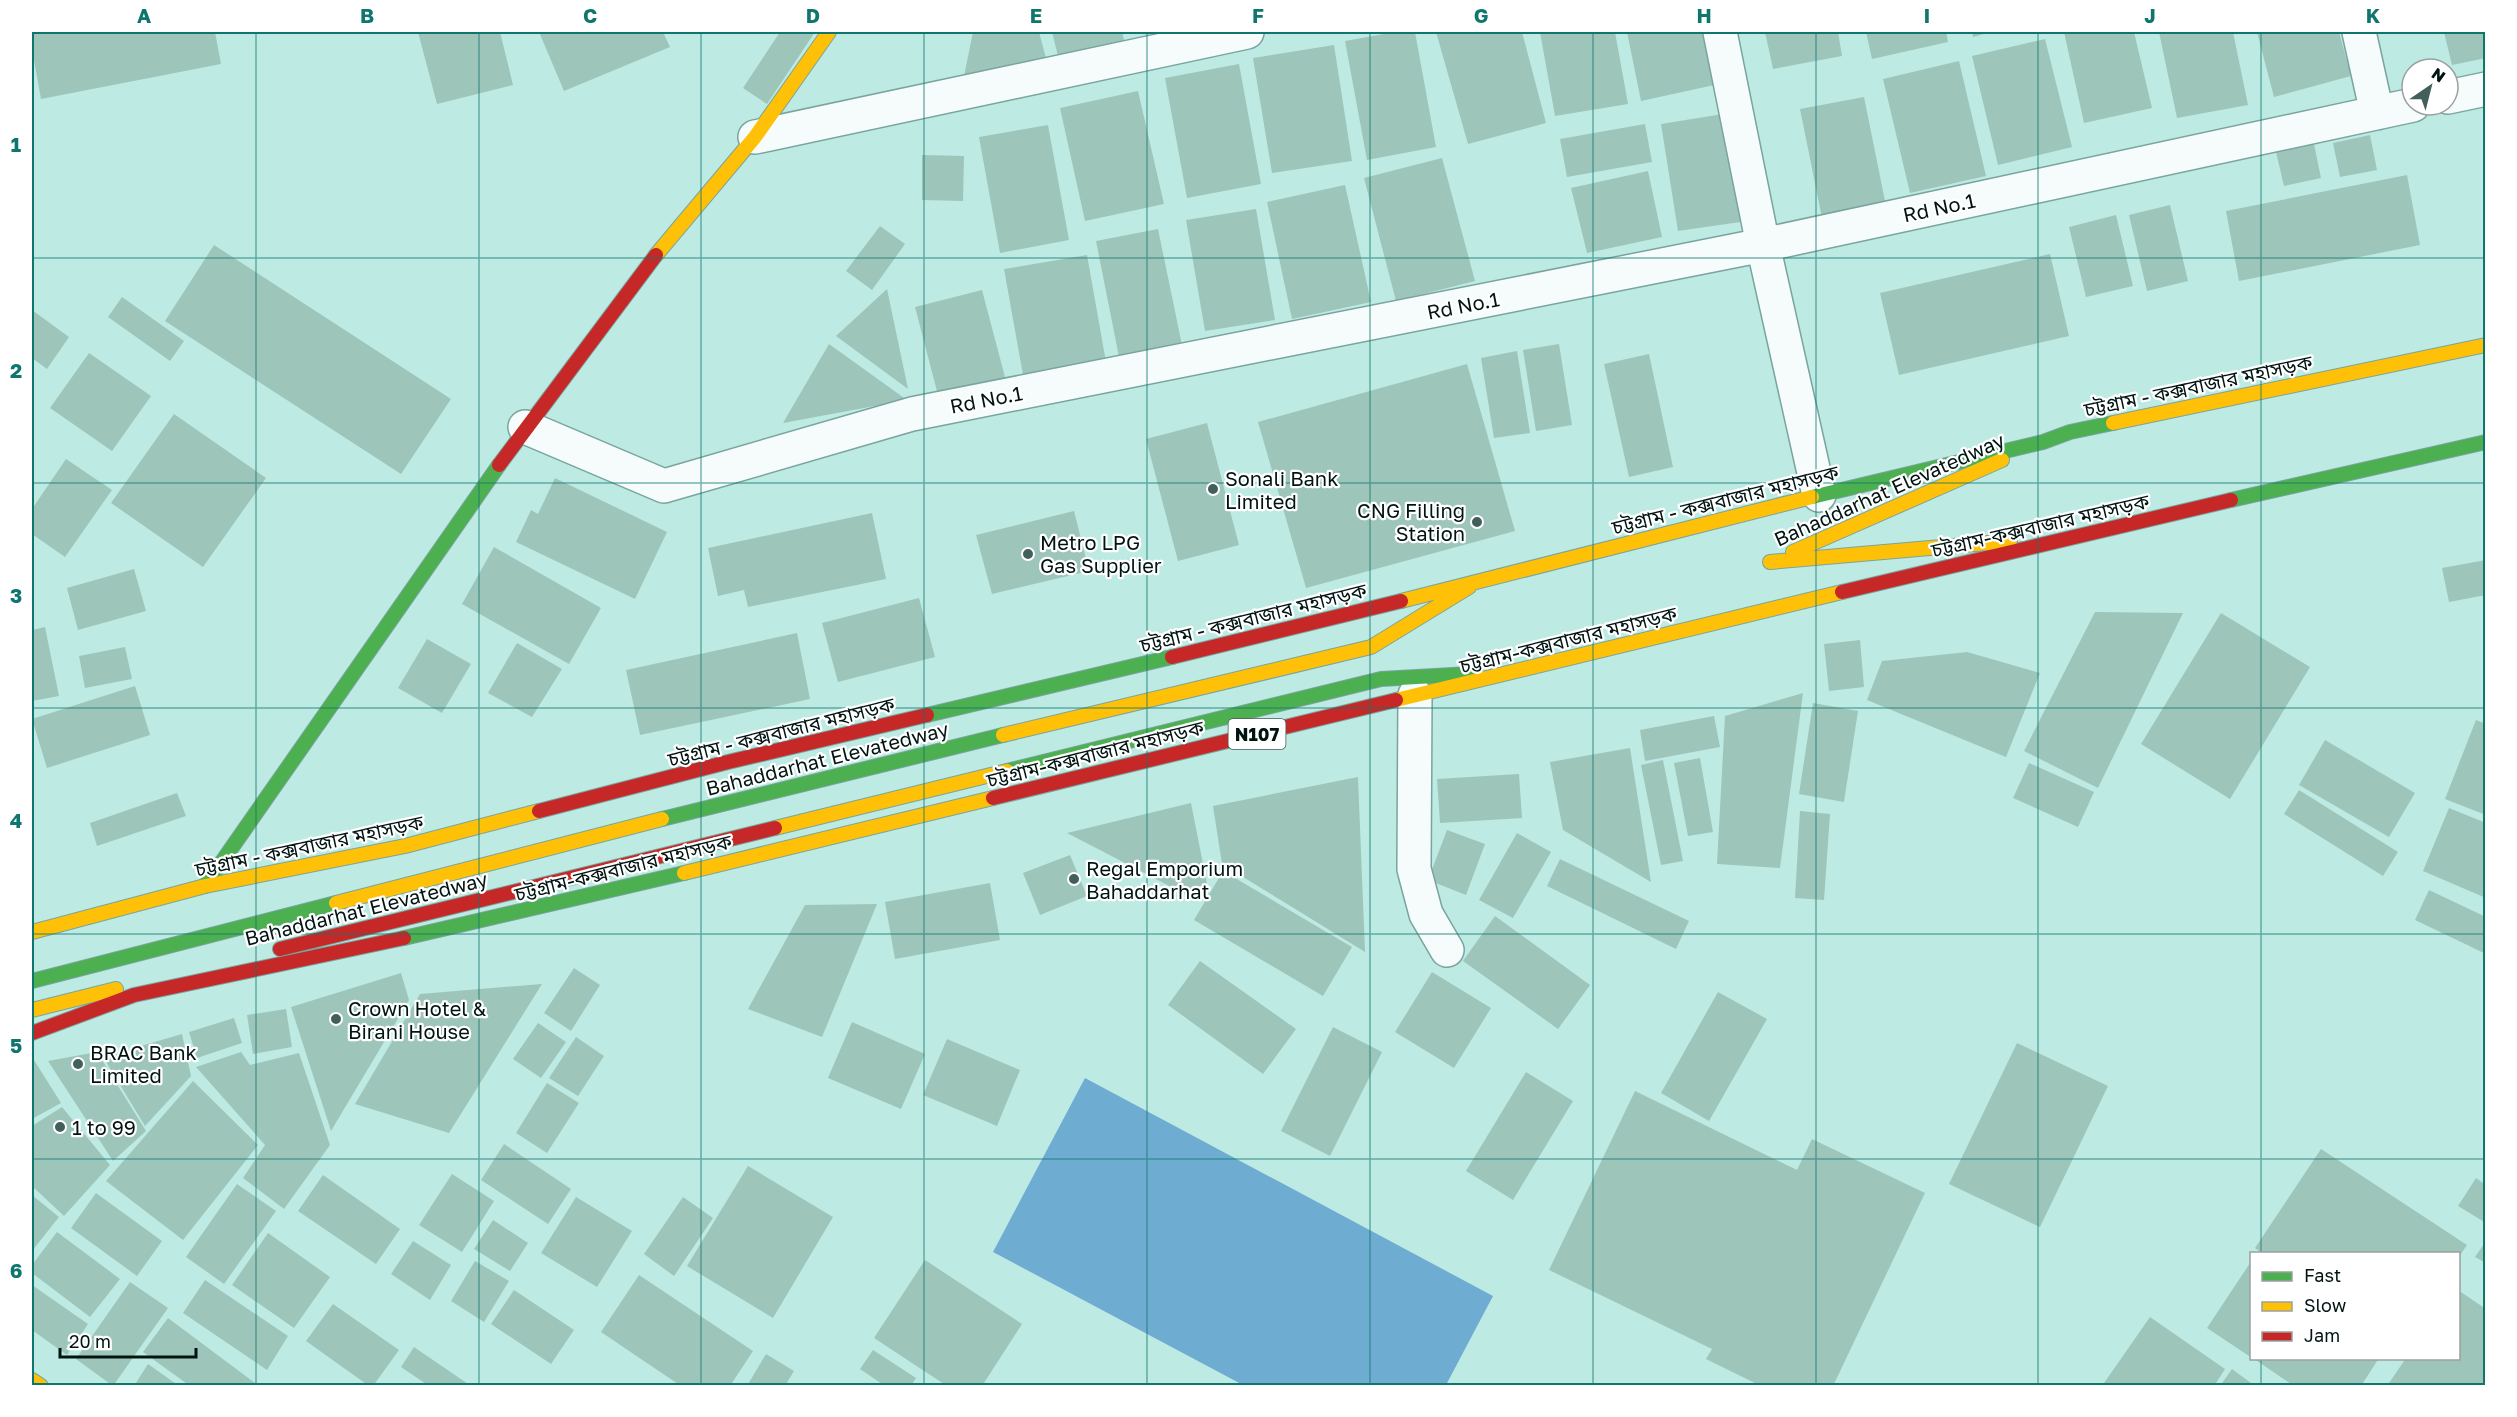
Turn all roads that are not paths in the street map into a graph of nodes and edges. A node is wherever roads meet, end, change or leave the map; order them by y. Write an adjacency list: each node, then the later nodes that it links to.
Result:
1 (829, 32): 9 (main road)
2 (1246, 32): 9 (street)
3 (1720, 32): 10 (street)
4 (2358, 32): 8 (street)
5 (2486, 89): 6 (street)
6 (2460, 94)
7 (2400, 108): 8 (street, Rd No.1)
8 (2377, 113): 10 (street, Rd No.1)
9 (755, 137): 12 (main road)
10 (1763, 245): 12 (street, Rd No.1); 15 (street)
11 (2486, 345): 13 (main road, চট্টগ্রাম - কক্সবাজার মহাসড়ক)
12 (525, 427): 20 (main road)
13 (2043, 442): 15 (main road, চট্টগ্রাম - কক্সবাজার মহাসড়ক); 16 (main road, Bahaddarhat Elevatedway)
14 (2486, 442): 16 (main road, চট্টগ্রাম-কক্সবাজার মহাসড়ক / N107)
15 (1819, 495): 17 (main road, চট্টগ্রাম - কক্সবাজার মহাসড়ক)
16 (2077, 535): 18 (main road, চট্টগ্রাম-কক্সবাজার মহাসড়ক / N107)
17 (1478, 581): 20 (main road, চট্টগ্রাম - কক্সবাজার মহাসড়ক); 23 (main road, Bahaddarhat Elevatedway)
18 (1517, 671): 19 (main road, চট্টগ্রাম-কক্সবাজার মহাসড়ক / N107); 24 (main road, Bahaddarhat Elevatedway)
19 (1415, 695): 22 (street); 25 (main road, চট্টগ্রাম-কক্সবাজার মহাসড়ক / N107)
20 (205, 886): 21 (main road, চট্টগ্রাম - কক্সবাজার মহাসড়ক)
21 (32, 932)
22 (1447, 950)
23 (32, 981)
24 (32, 1010)
25 (32, 1032)
26 (32, 1380): 27 (main road)
27 (41, 1386)

